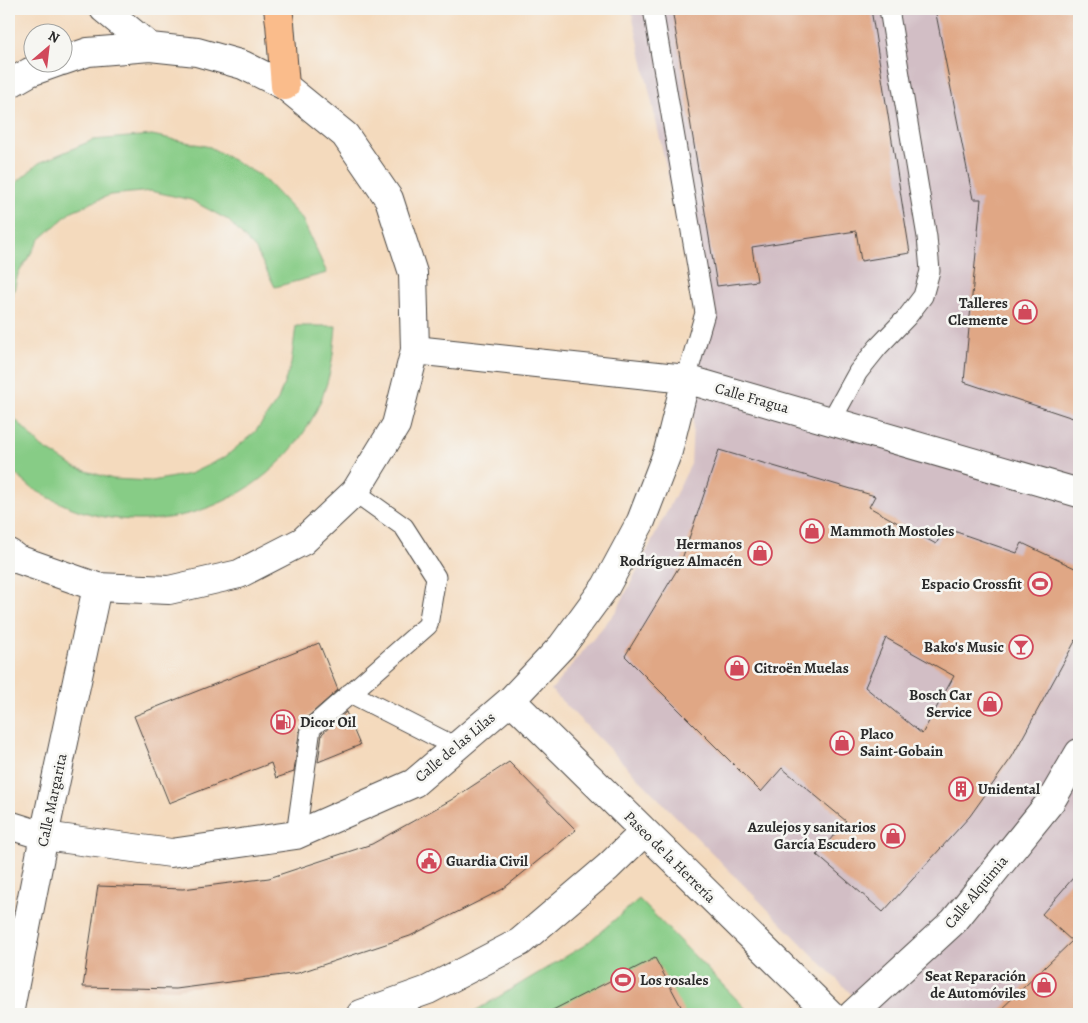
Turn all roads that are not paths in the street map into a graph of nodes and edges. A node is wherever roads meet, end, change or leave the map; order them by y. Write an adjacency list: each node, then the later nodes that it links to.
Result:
1 (104, 9): 5 (street)
2 (278, 9): 9 (highway)
3 (653, 9): 11 (lane)
4 (889, 9): 12 (lane)
5 (150, 47): 6 (street); 9 (street)
6 (72, 58)
7 (30, 72): 8 (street)
8 (9, 84)
9 (285, 86): 10 (street)
10 (415, 350): 11 (street, Calle Fragua); 13 (street)
11 (686, 379): 12 (street, Calle Fragua); 18 (street, Calle de las Lilas)
12 (831, 421): 14 (street, Calle Fragua)
13 (355, 492): 16 (street); 17 (lane)
14 (1079, 493)
15 (9, 553): 16 (street)
16 (97, 587): 24 (street, Calle Margarita)
17 (350, 694): 19 (lane); 23 (lane)
18 (511, 700): 19 (street, Calle de las Lilas); 22 (street, Paseo de la Herrería)
19 (456, 747): 23 (street, Calle de las Lilas)
20 (1079, 753): 28 (street, Calle Alquimia)
21 (9, 825): 24 (street, Calle de las Lilas)
22 (644, 832): 26 (street); 27 (street, Paseo de la Herrería)
23 (296, 835): 24 (street, Calle de las Lilas)
24 (44, 836): 25 (street, Calle Margarita)
25 (9, 1014)
26 (361, 1014)
27 (830, 1014)
28 (853, 1014)

